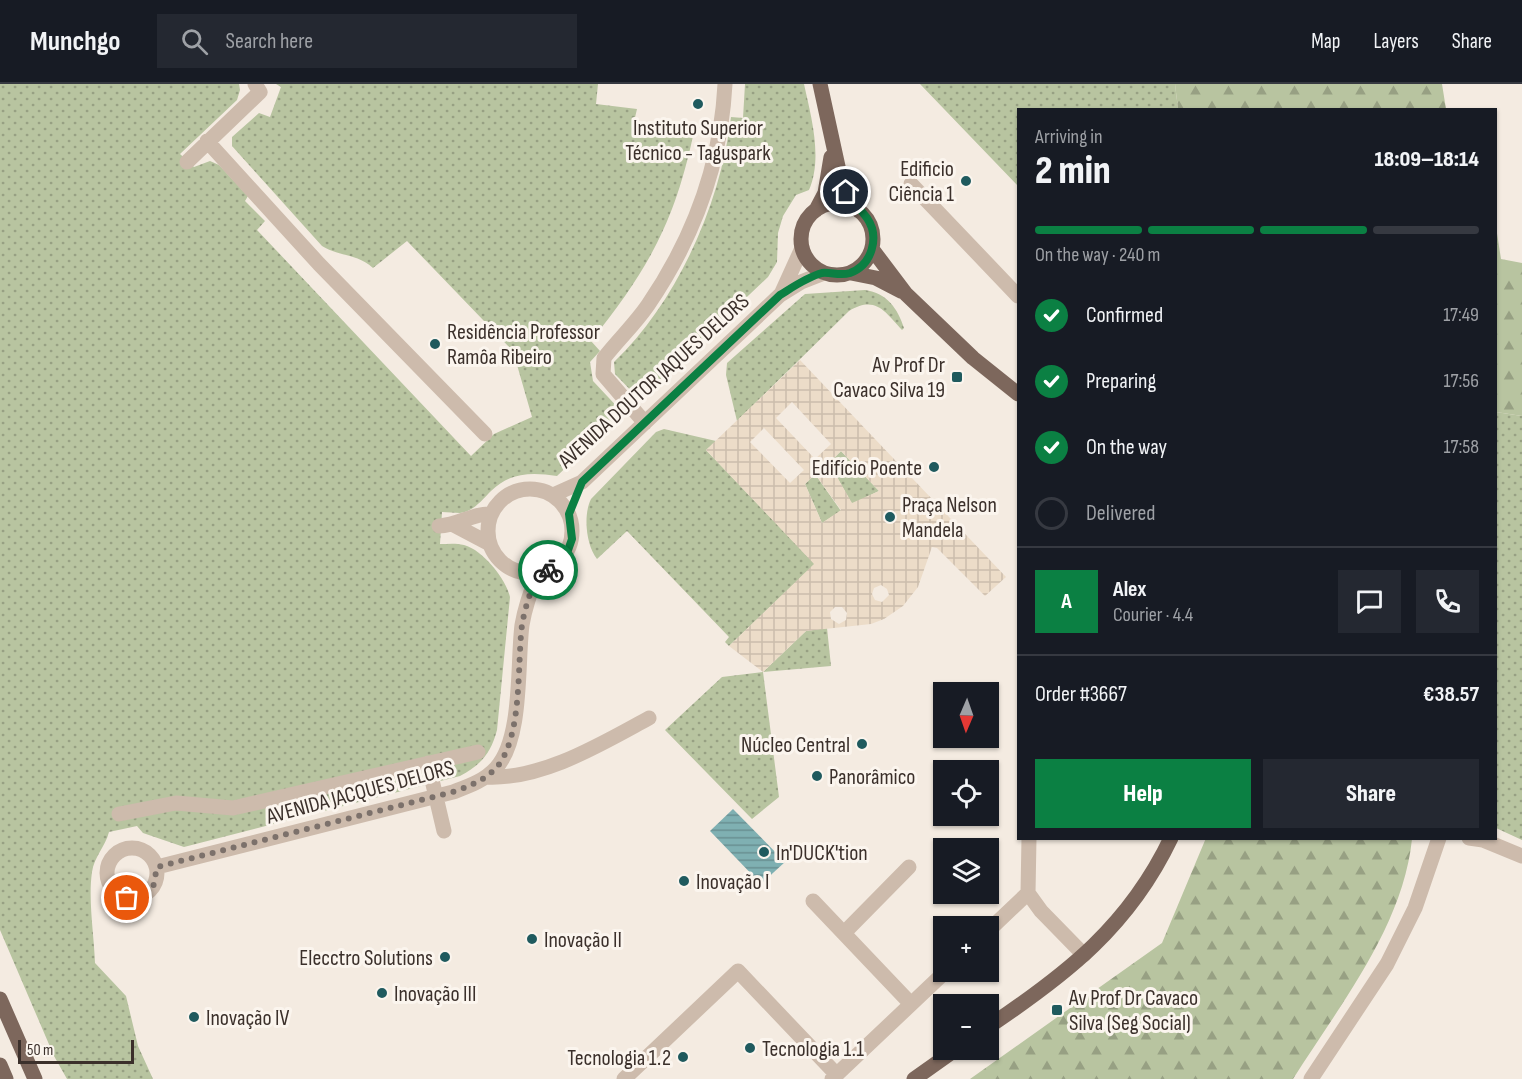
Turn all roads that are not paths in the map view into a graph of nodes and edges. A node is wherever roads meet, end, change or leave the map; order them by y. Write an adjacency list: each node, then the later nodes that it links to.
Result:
1 (255, 84): 4 (street)
2 (725, 84): 18 (street)
3 (820, 84): 5 (main road)
4 (207, 141): 6 (street); 19 (street)
5 (832, 145): 8 (main road); 9 (main road)
6 (187, 162)
7 (911, 184): 16 (street)
8 (816, 210): 9 (main road); 10 (main road)
9 (859, 210): 11 (main road)
10 (802, 248): 12 (main road); 15 (street, AVENIDA DOUTOR JAQUES DELORS)
11 (872, 249): 13 (main road); 14 (main road)
12 (824, 273): 13 (main road); 15 (street, AVENIDA DOUTOR JAQUES DELORS)
13 (851, 273): 14 (main road)
14 (906, 294): 17 (main road)
15 (780, 295): 18 (street, AVENIDA DOUTOR JAQUES DELORS)
16 (1017, 295)
17 (1017, 393)
18 (645, 423): 20 (street, AVENIDA DOUTOR JAQUES DELORS)
19 (485, 434)
20 (582, 482): 21 (street, AVENIDA DOUTOR JAQUES DELORS); 23 (street)
21 (553, 495): 22 (street); 23 (street)
22 (492, 514): 24 (street); 24 (street)
23 (569, 514): 26 (street)
24 (490, 544): 25 (street)
25 (513, 570): 26 (street); 27 (street, AVENIDA JACQUES DELORS)
26 (538, 573): 27 (street, AVENIDA JACQUES DELORS)
27 (522, 624): 31 (street, AVENIDA JACQUES DELORS)
28 (649, 717): 31 (street)
29 (478, 752): 30 (street)
30 (428, 764): 32 (street); 33 (street)
31 (486, 777): 32 (street, AVENIDA JACQUES DELORS)
32 (436, 796): 34 (street); 40 (street, AVENIDA JACQUES DELORS)
33 (119, 813)
34 (444, 831)
35 (1029, 840): 42 (street)
36 (1170, 840): 46 (main road)
37 (1438, 840): 58 (street)
38 (1483, 840): 39 (street)
39 (1522, 856)
40 (157, 867)
41 (909, 867): 45 (street)
42 (1028, 893): 44 (street); 46 (street)
43 (813, 901): 45 (street)
44 (999, 921)
45 (844, 933): 49 (street)
46 (1084, 955): 50 (main road)
47 (934, 982): 49 (street)
48 (0, 999): 56 (main road)
49 (911, 1004): 54 (street)
50 (999, 1019)
51 (941, 1060): 57 (main road)
52 (0, 1065): 55 (main road)
53 (630, 1077): 54 (street)
54 (835, 1077)
55 (6, 1079)
56 (35, 1079)
57 (914, 1079)
58 (1311, 1079)

